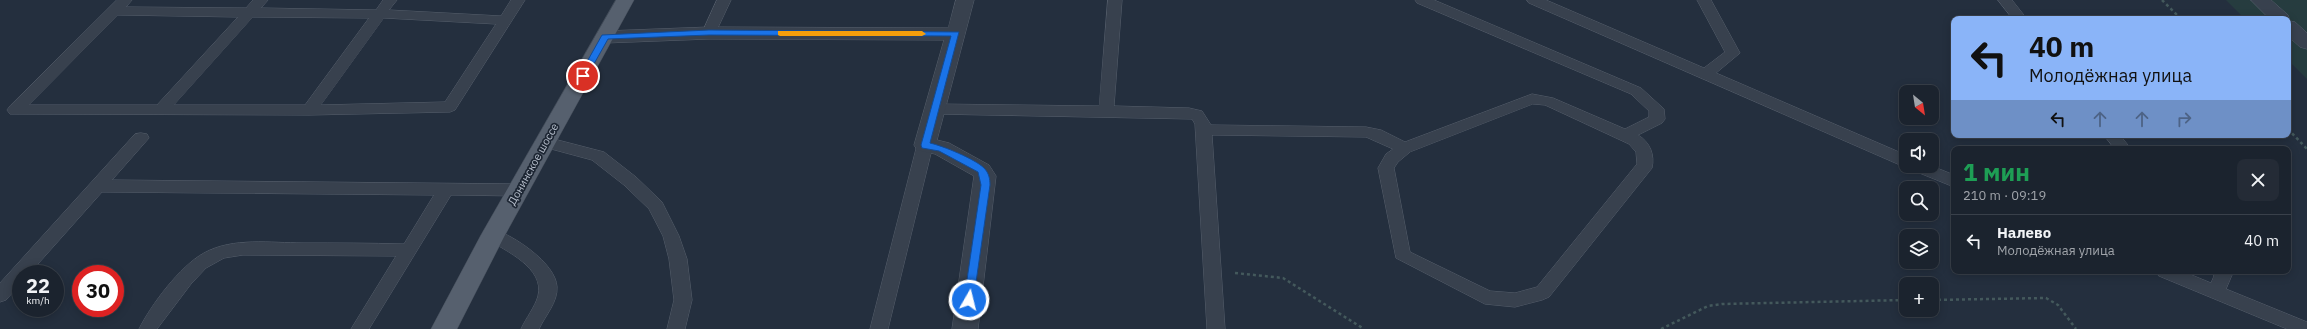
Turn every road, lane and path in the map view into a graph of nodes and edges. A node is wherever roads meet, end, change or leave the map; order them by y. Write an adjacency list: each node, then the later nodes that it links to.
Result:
1 (125, 0): 15 (lane)
2 (261, 0): 16 (lane)
3 (390, 0): 17 (lane)
4 (518, 0): 21 (lane)
5 (625, 0): 25 (main road, Донинское шоссе)
6 (724, 0): 23 (lane)
7 (965, 0): 24 (street)
8 (1115, 0): 31 (lane)
9 (1422, 0): 34 (lane)
10 (1534, 0): 27 (lane)
11 (1704, 0): 27 (lane)
12 (2005, 0): 18 (lane)
13 (2162, 0): 19 (path)
14 (2260, 0): 20 (street)
15 (113, 11): 16 (lane); 28 (lane)
16 (249, 14): 17 (lane); 28 (lane)
17 (378, 14): 21 (lane); 30 (lane)
18 (2018, 16)
19 (2178, 16)
20 (2278, 16)
21 (504, 20): 30 (lane)
22 (2291, 29): 26 (street)
23 (709, 33): 24 (street); 25 (street)
24 (956, 34): 29 (street)
25 (605, 37): 37 (main road, Донинское шоссе)
26 (2307, 43)
27 (1704, 75): 42 (lane)
28 (163, 108): 30 (lane)
29 (935, 108): 31 (lane); 38 (street)
30 (309, 110)
31 (1106, 111): 32 (lane)
32 (1204, 130): 40 (lane); 50 (lane)
33 (2291, 132): 41 (path)
34 (1625, 136): 40 (lane); 40 (lane)
35 (141, 138): 45 (lane)
36 (2114, 138): 39 (lane)
37 (546, 142): 47 (main road, Донинское шоссе); 61 (lane)
38 (925, 145): 62 (lane); 63 (street)
39 (2121, 146)
40 (1404, 148)
41 (2307, 149)
42 (1899, 158)
43 (1935, 173): 44 (lane)
44 (1951, 180)
45 (98, 186): 46 (lane); 54 (lane)
46 (446, 189): 47 (lane); 49 (lane)
47 (519, 190): 48 (main road, Донинское шоссе)
48 (493, 235): 59 (main road, Донинское шоссе); 60 (lane)
49 (409, 250): 57 (lane); 58 (lane)
50 (1212, 271): 64 (lane); 65 (path)
51 (2171, 274): 53 (lane)
52 (2222, 274): 53 (lane)
53 (2216, 293): 68 (lane)
54 (0, 295)
55 (1899, 300): 66 (path)
56 (1939, 300): 67 (path)
57 (148, 329)
58 (360, 329)
59 (444, 329)
60 (530, 329)
61 (676, 329)
62 (879, 329)
63 (965, 329)
64 (1216, 329)
65 (1364, 329)
66 (1661, 329)
67 (2076, 329)
68 (2305, 329)

